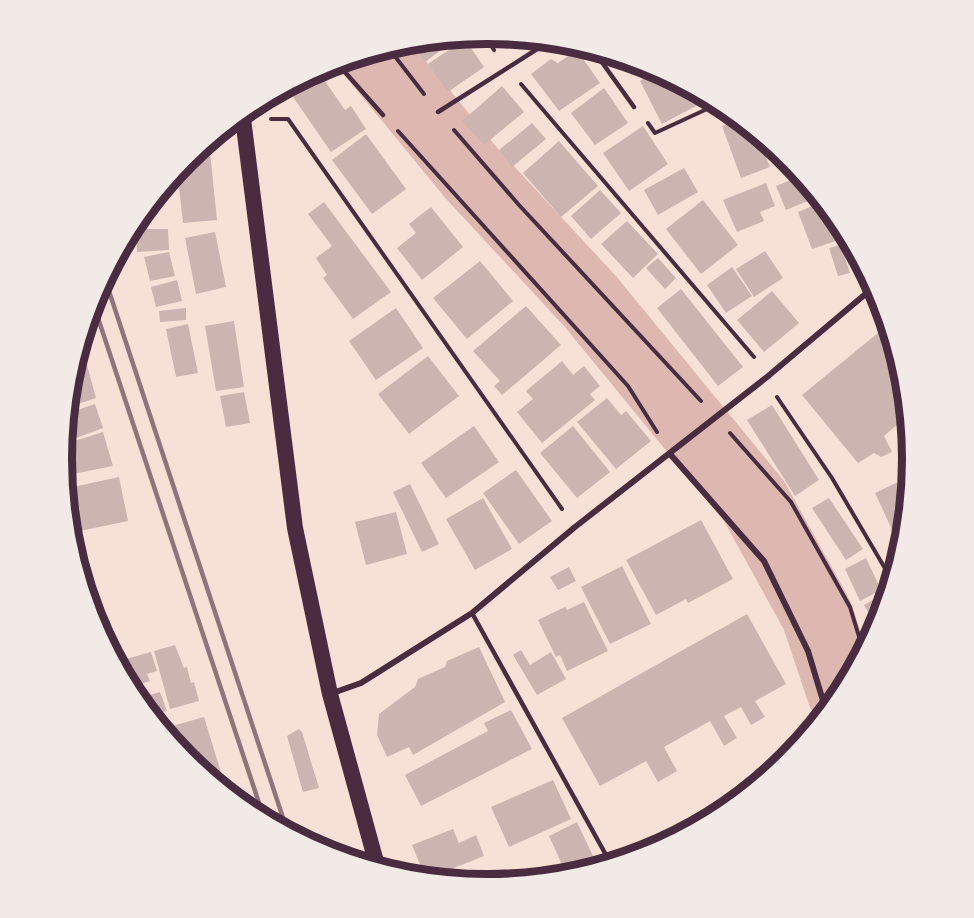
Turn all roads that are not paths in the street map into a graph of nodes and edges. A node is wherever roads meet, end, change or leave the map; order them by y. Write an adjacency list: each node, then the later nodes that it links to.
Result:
1 (540, 47): 5 (lane)
2 (600, 60): 4 (lane)
3 (343, 70): 6 (lane)
4 (634, 107)
5 (438, 112)
6 (383, 115)
7 (244, 122): 11 (highway)
8 (868, 292): 9 (street)
9 (673, 452): 10 (street); 12 (street)
10 (472, 613): 11 (street); 13 (lane)
11 (330, 694): 14 (highway)
12 (823, 703)
13 (607, 856)
14 (375, 859)

